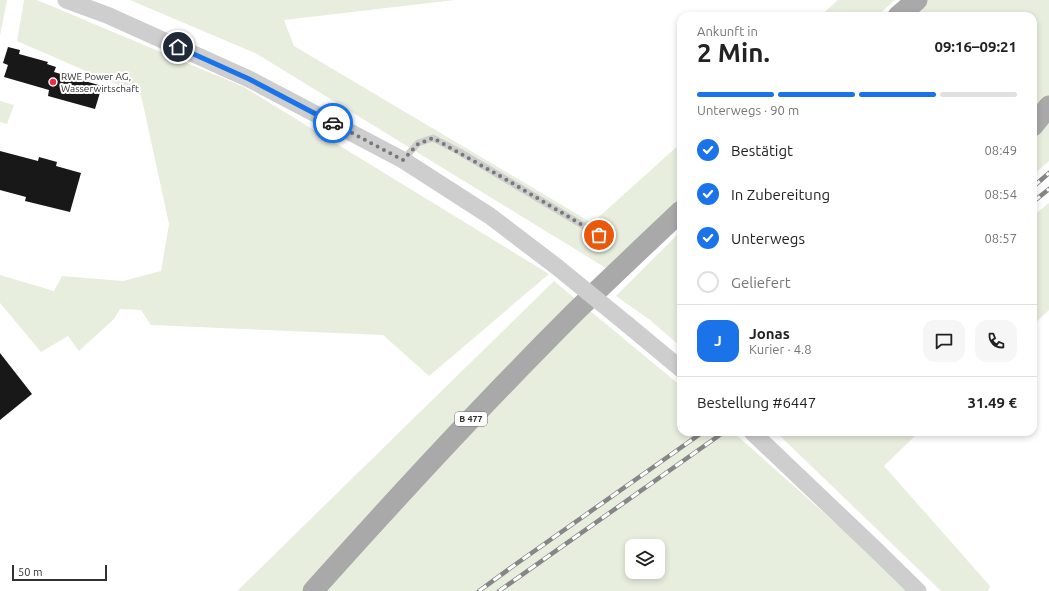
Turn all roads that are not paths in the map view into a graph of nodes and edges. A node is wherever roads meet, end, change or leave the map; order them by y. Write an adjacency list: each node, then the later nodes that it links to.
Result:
1 (66, 0): 6 (street)
2 (917, 0): 3 (main road)
3 (903, 12)
4 (1049, 106): 5 (main road)
5 (1037, 121)
6 (403, 160): 8 (lane); 9 (street, bridge)
7 (677, 215): 11 (main road, B 477)
8 (599, 235)
9 (677, 367)
10 (757, 436): 12 (street)
11 (313, 591)
12 (918, 591)

